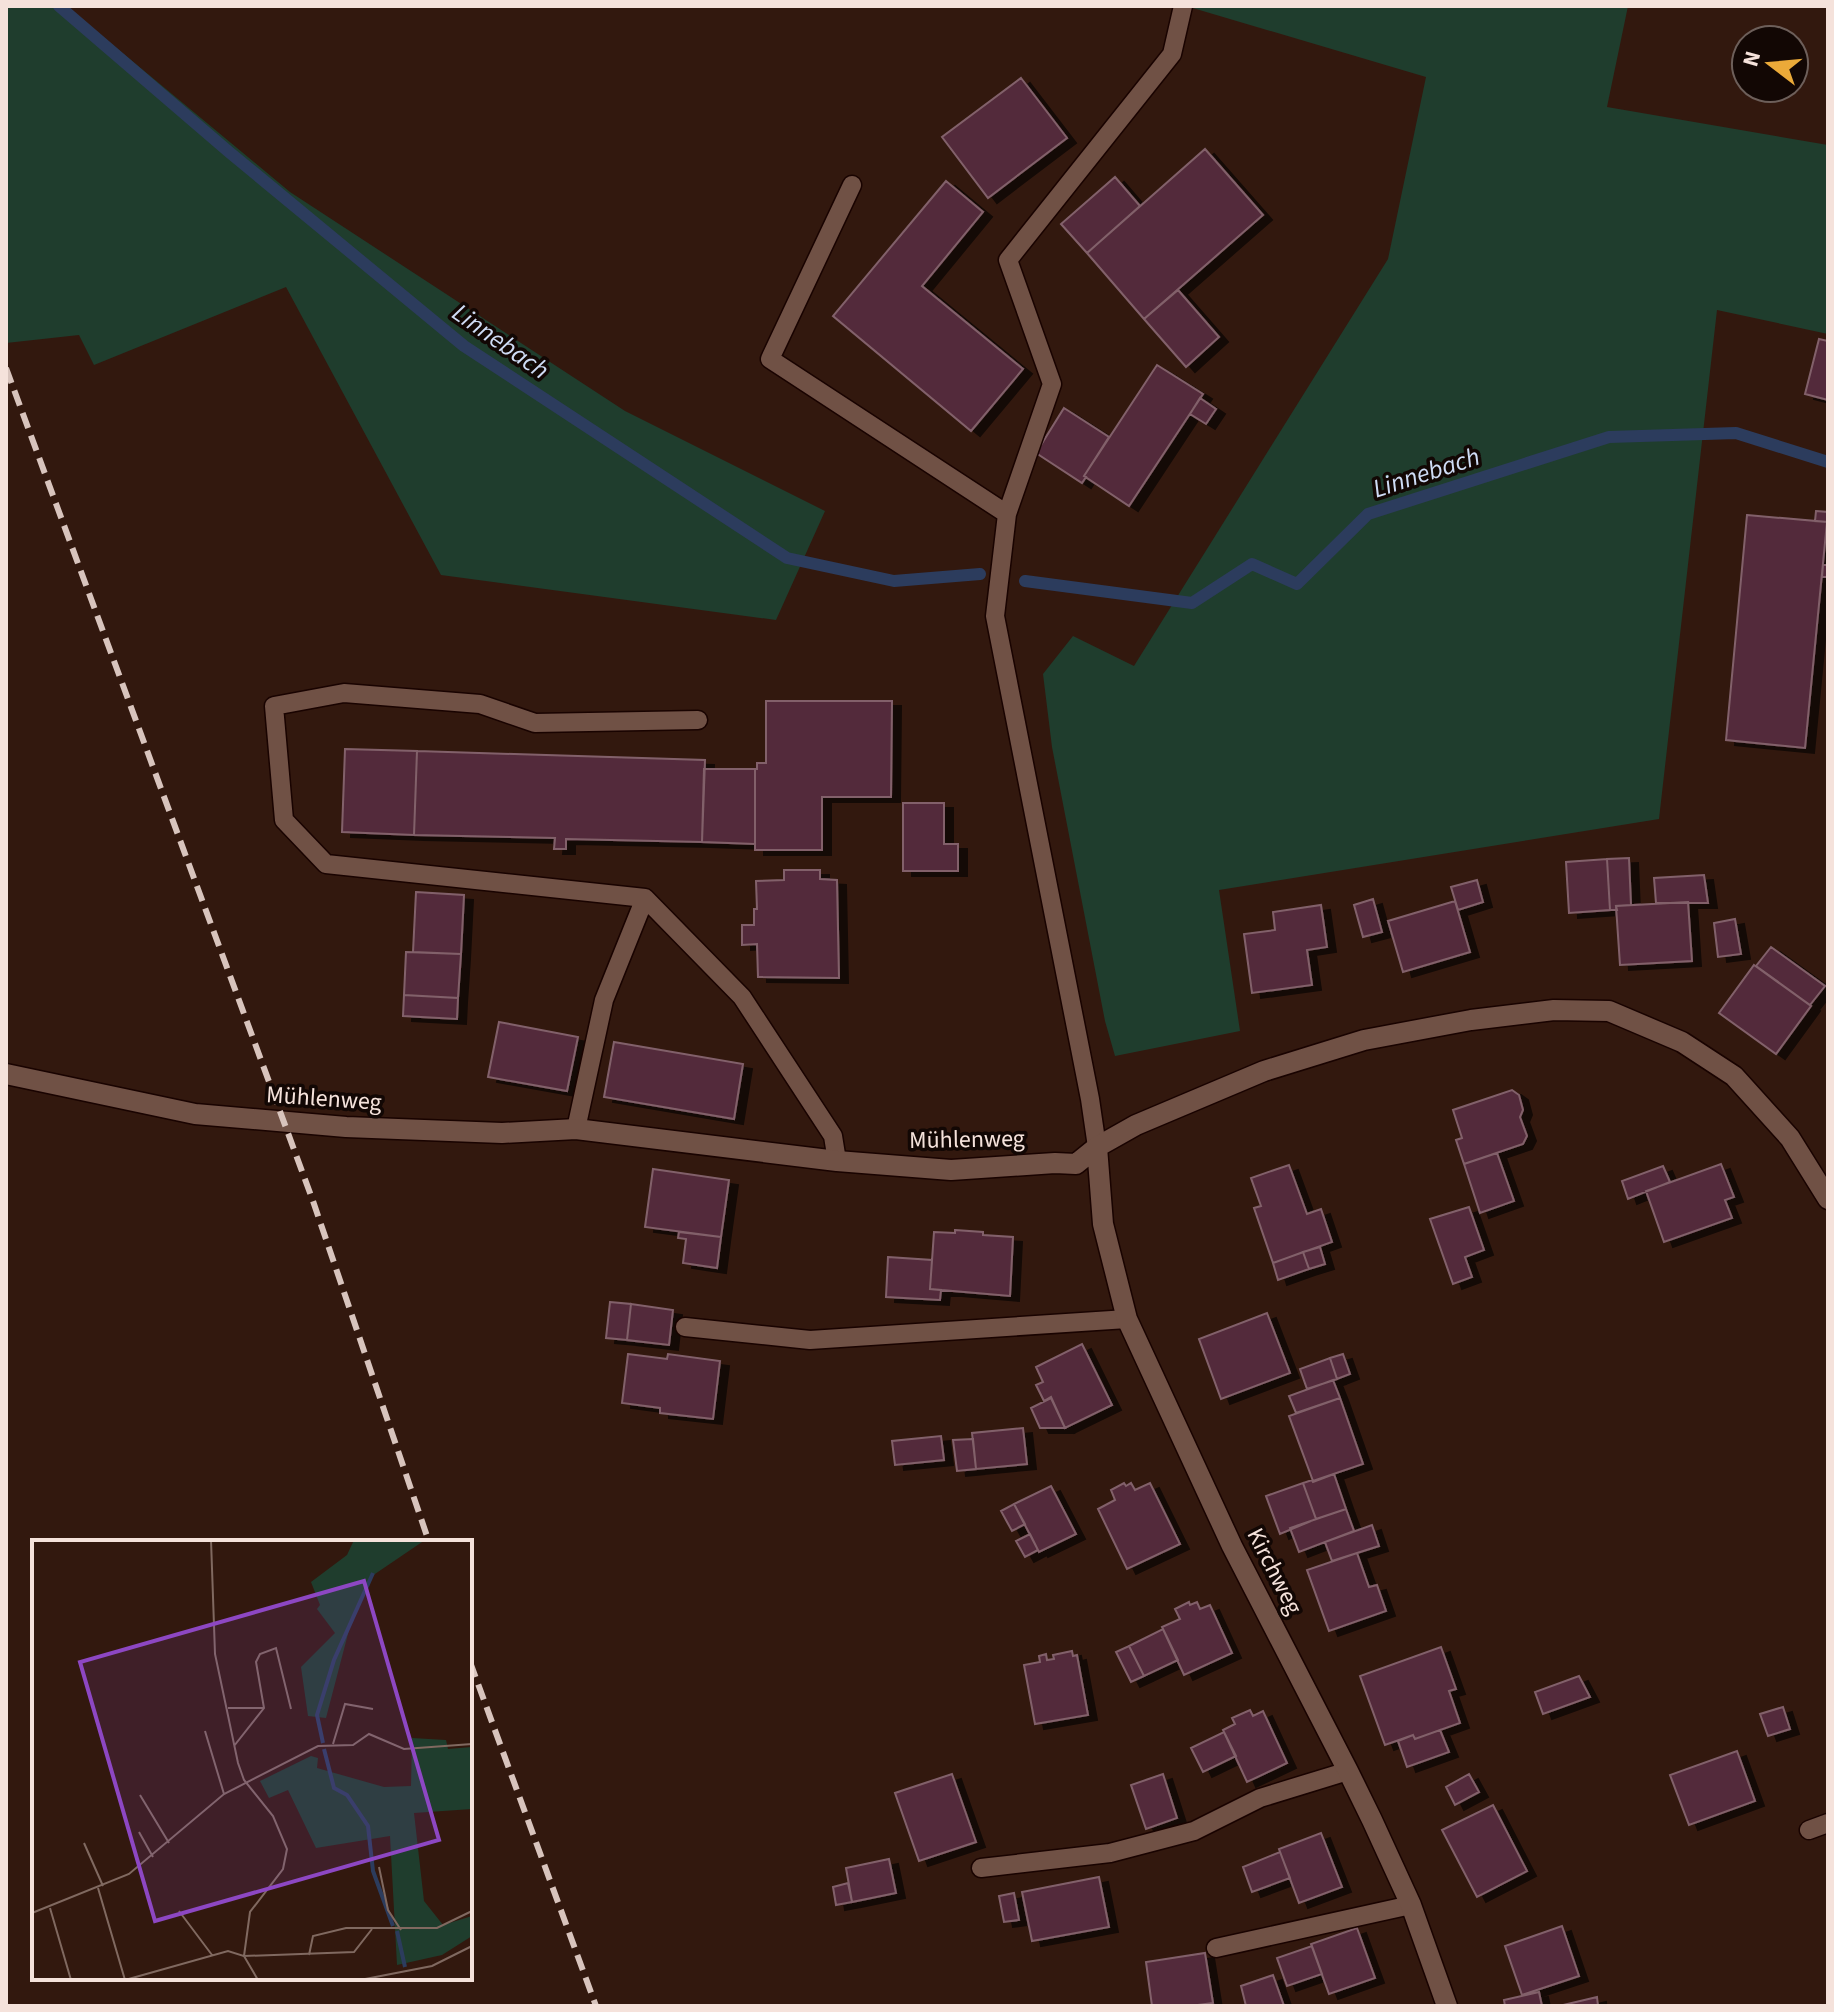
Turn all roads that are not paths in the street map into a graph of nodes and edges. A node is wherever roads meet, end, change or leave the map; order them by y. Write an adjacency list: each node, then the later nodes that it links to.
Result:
1 (1183, 6): 3 (lane)
2 (852, 185): 3 (lane)
3 (1007, 514): 8 (lane)
4 (698, 720): 5 (lane)
5 (645, 898): 7 (lane); 9 (lane)
6 (6, 1074): 7 (street, Mühlenweg)
7 (576, 1129): 9 (street, Mühlenweg)
8 (1097, 1147): 9 (street, Mühlenweg); 10 (street, Mühlenweg); 11 (street, Kirchweg)
9 (837, 1161)
10 (1828, 1199)
11 (1127, 1319): 12 (lane); 13 (street, Kirchweg)
12 (685, 1327)
13 (1348, 1771): 16 (lane); 17 (street, Kirchweg)
14 (1828, 1823): 15 (lane)
15 (1809, 1830)
16 (981, 1868)
17 (1411, 1905): 18 (lane); 19 (street, Kirchweg)
18 (1216, 1948)
19 (1447, 2006)

